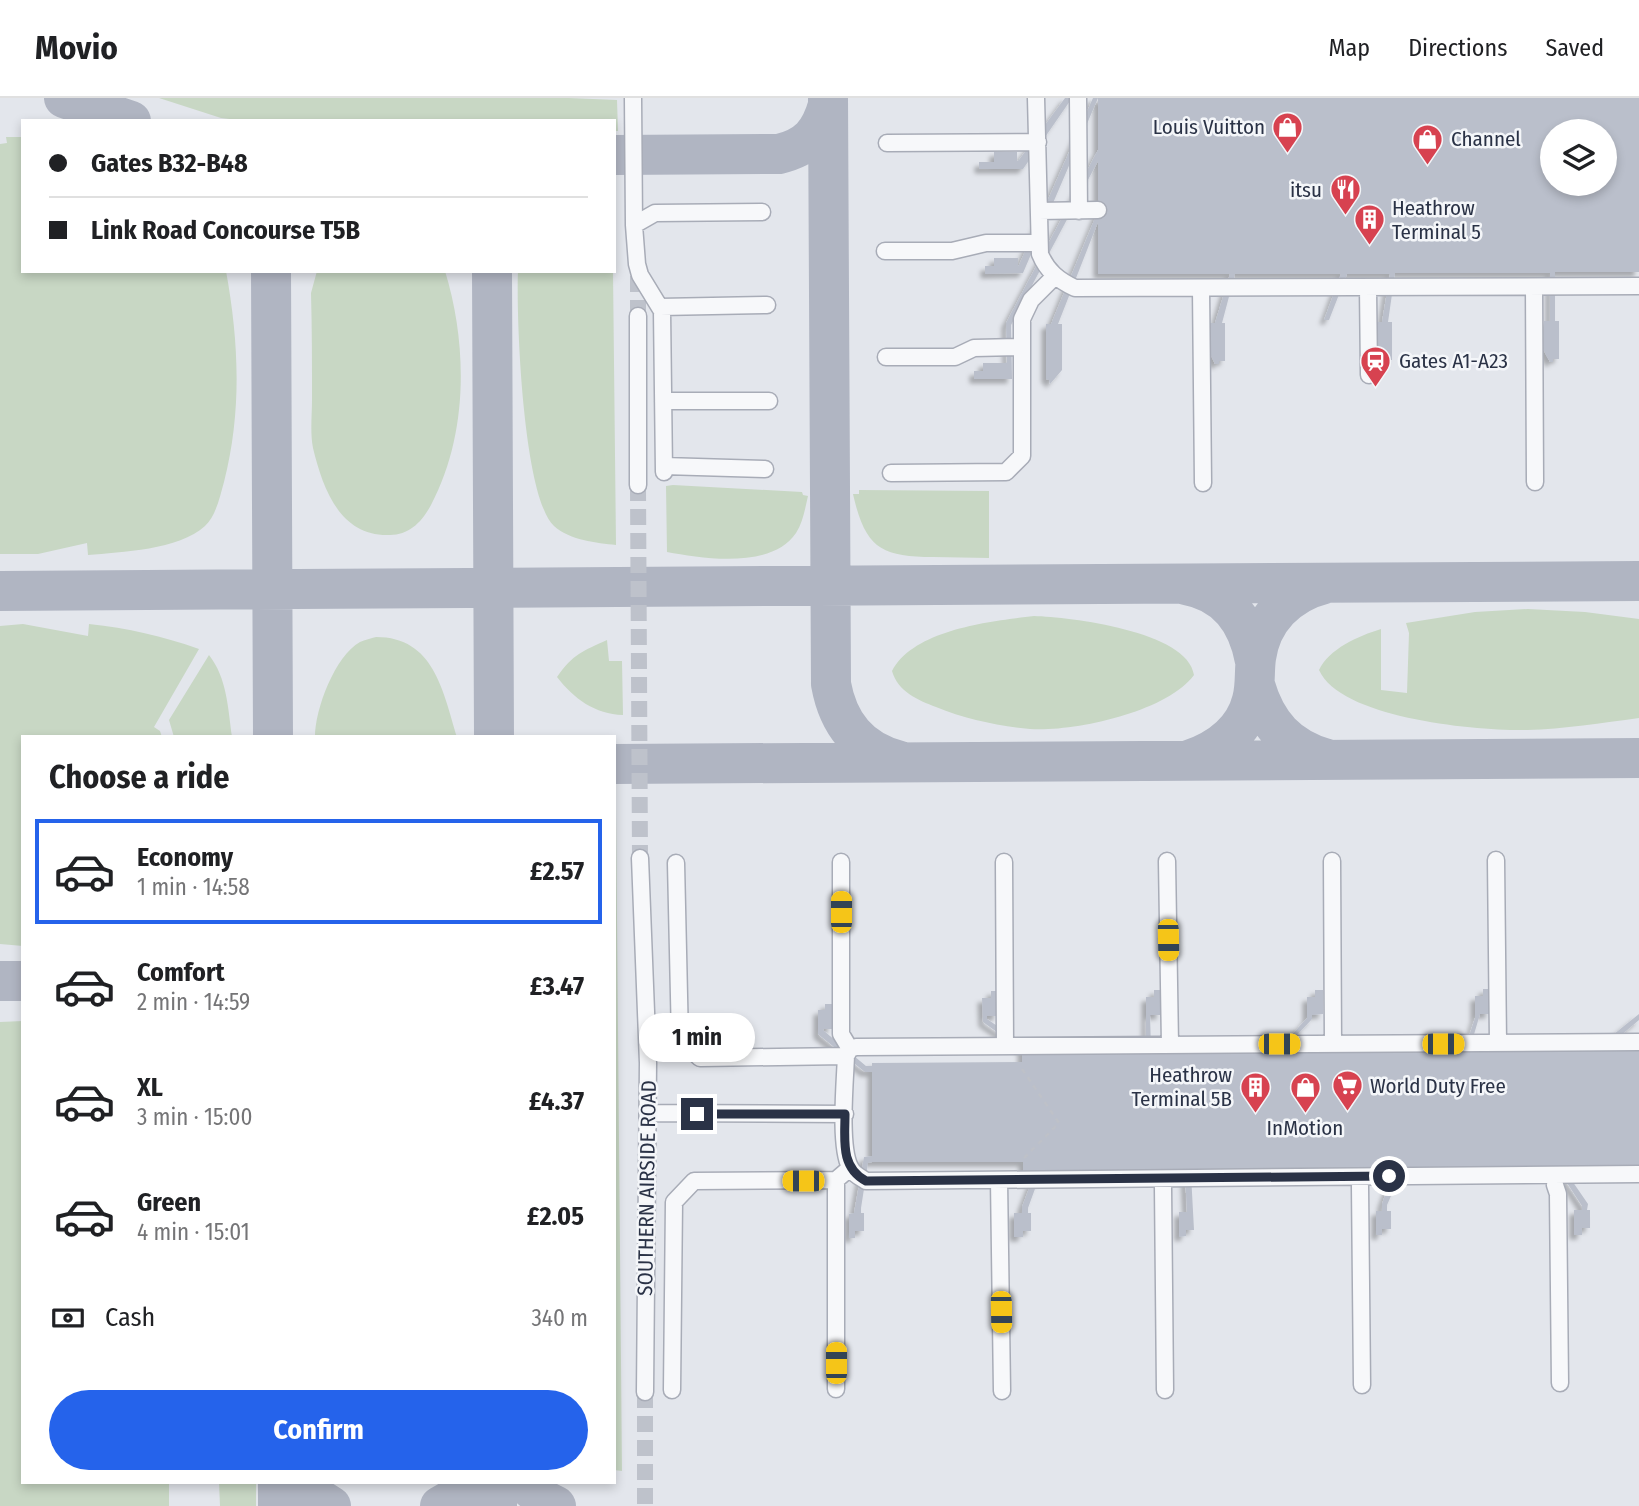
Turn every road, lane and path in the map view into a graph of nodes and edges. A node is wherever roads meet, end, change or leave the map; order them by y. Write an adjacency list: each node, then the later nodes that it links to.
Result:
1 (634, 98): 10 (street)
2 (1036, 98): 4 (street)
3 (1078, 98): 8 (street)
4 (1038, 142): 5 (street); 7 (street)
5 (887, 143)
6 (1098, 210): 8 (street)
7 (1039, 211): 8 (street); 11 (street)
8 (1079, 211)
9 (762, 212): 10 (street)
10 (634, 225): 19 (street)
11 (1039, 243): 12 (street); 13 (street)
12 (885, 251)
13 (1055, 276): 17 (street); 21 (street)
14 (1639, 286): 15 (street)
15 (1534, 287): 16 (street); 28 (street)
16 (1368, 288): 17 (street); 23 (street)
17 (1201, 289): 29 (street)
18 (767, 305): 19 (street)
19 (660, 307): 24 (street)
20 (638, 316): 30 (street)
21 (1021, 347): 22 (street); 27 (street)
22 (886, 357)
23 (1369, 375)
24 (663, 401): 25 (street); 26 (street)
25 (769, 401)
26 (765, 469)
27 (891, 472)
28 (1535, 482)
29 (1203, 483)
30 (638, 485)
31 (640, 858): 45 (street, SOUTHERN AIRSIDE ROAD)
32 (1496, 860): 39 (street)
33 (1167, 861): 41 (street)
34 (1332, 861): 40 (street)
35 (841, 862): 43 (street)
36 (1004, 862): 42 (street)
37 (676, 863): 43 (street)
38 (1639, 1042): 39 (street)
39 (1498, 1043): 40 (street)
40 (1333, 1044): 41 (street)
41 (1170, 1045): 42 (street)
42 (1005, 1046): 43 (street)
43 (848, 1053): 46 (street)
44 (1022, 1069): 47 (path)
45 (648, 1113): 46 (street); 61 (street, SOUTHERN AIRSIDE ROAD)
46 (845, 1114): 48 (street)
47 (1023, 1159)
48 (850, 1168): 50 (street); 51 (street)
49 (1639, 1174): 51 (street)
50 (836, 1180): 57 (street); 58 (street)
51 (999, 1180): 60 (street)
52 (1555, 1185): 55 (street)
53 (1163, 1186): 59 (street)
54 (1360, 1186): 56 (street)
55 (1560, 1383)
56 (1362, 1385)
57 (836, 1389)
58 (672, 1390)
59 (1165, 1390)
60 (1002, 1391)
61 (645, 1392)

